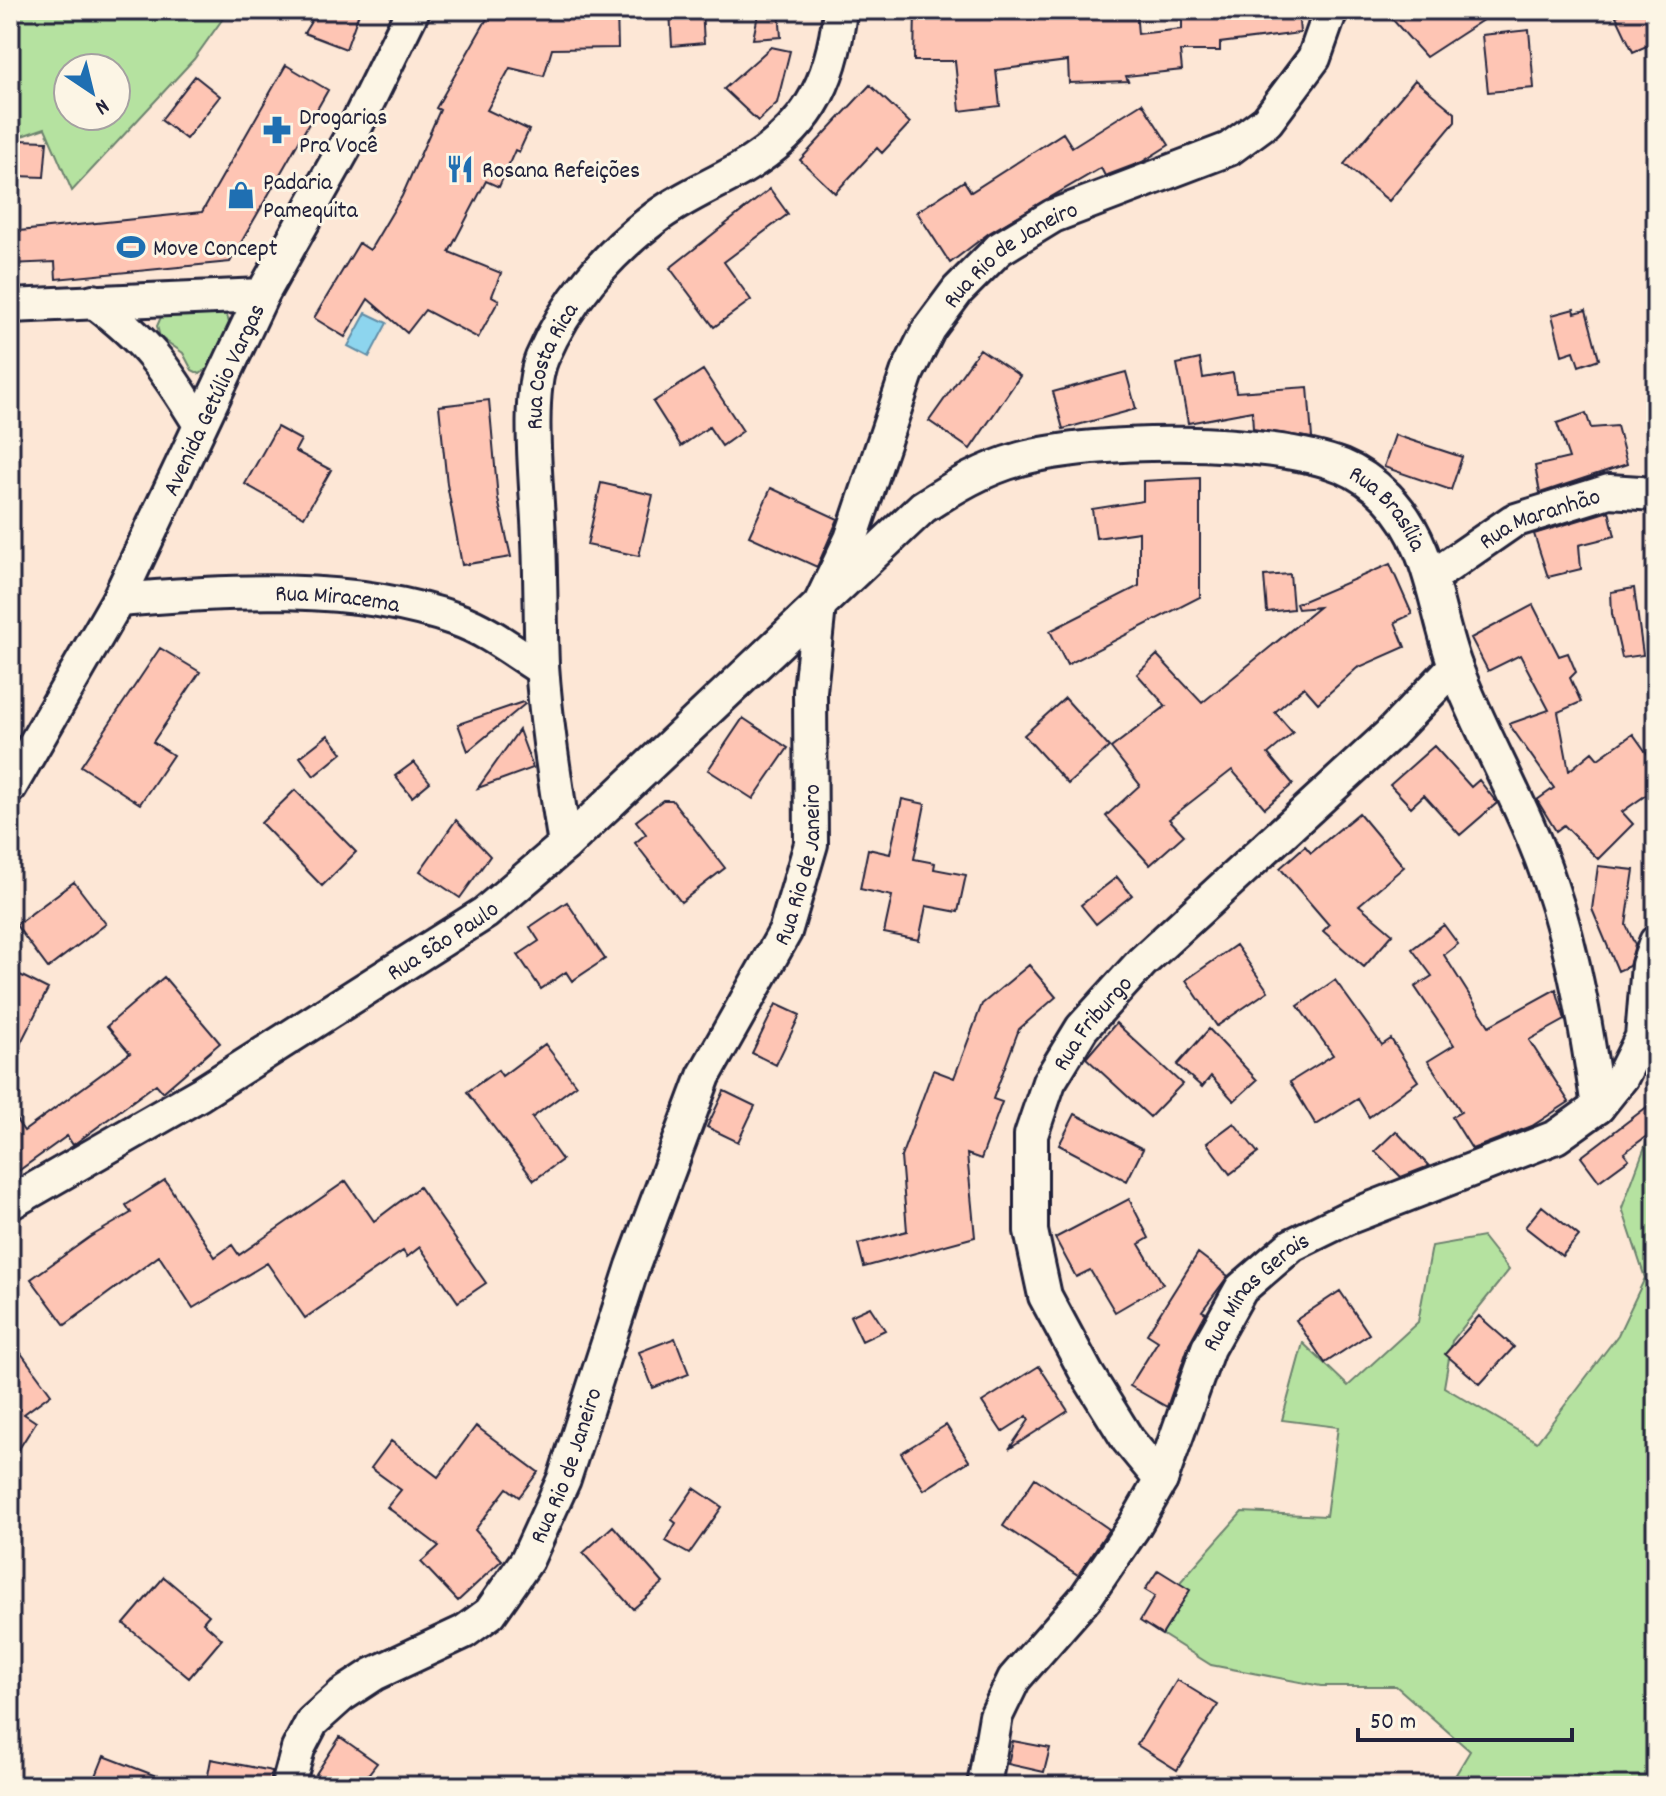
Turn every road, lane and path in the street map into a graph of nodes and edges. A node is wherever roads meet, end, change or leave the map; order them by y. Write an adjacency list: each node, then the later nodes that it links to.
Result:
1 (413, 10): 4 (street, Avenida Getúlio Vargas)
2 (840, 10): 13 (street, Rua Costa Rica)
3 (1331, 10): 11 (street, Rua Rio de Janeiro)
4 (262, 295): 5 (street); 7 (street, Avenida Getúlio Vargas)
5 (93, 301): 6 (street); 7 (street)
6 (10, 306)
7 (199, 423): 10 (street, Avenida Getúlio Vargas)
8 (1656, 494): 9 (street, Rua Maranhão)
9 (1432, 577): 11 (street, Rua Brasília); 12 (street, Rua Brasília)
10 (118, 600): 13 (street, Rua Miracema); 14 (street, Avenida Getúlio Vargas)
11 (819, 606): 15 (street, Rua São Paulo); 20 (street, Rua Rio de Janeiro)
12 (1455, 666): 17 (street, Rua Brasília); 19 (street, Rua Friburgo)
13 (542, 669): 15 (street, Rua Costa Rica)
14 (10, 787)
15 (565, 845): 18 (street, Rua São Paulo)
16 (1656, 942): 17 (street, Rua Minas Gerais)
17 (1598, 1107): 19 (street, Rua Minas Gerais)
18 (10, 1203)
19 (1161, 1480): 21 (street, Rua Minas Gerais)
20 (288, 1786)
21 (984, 1786)

